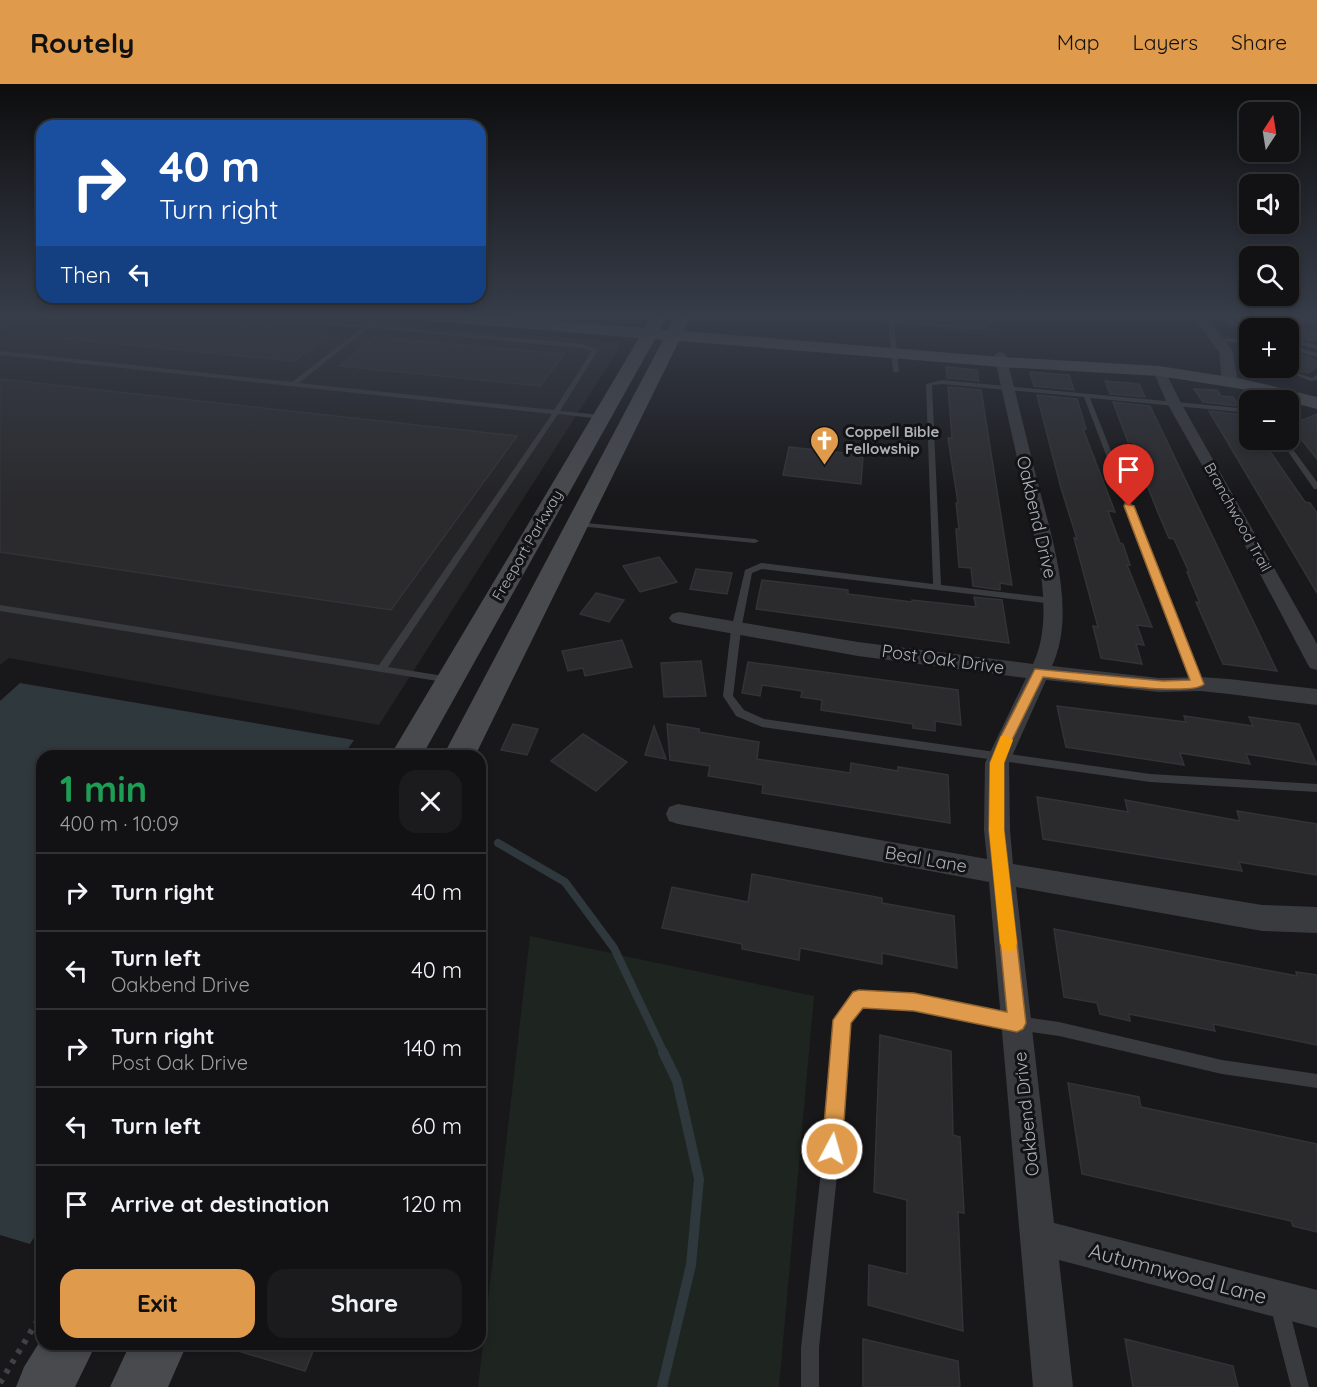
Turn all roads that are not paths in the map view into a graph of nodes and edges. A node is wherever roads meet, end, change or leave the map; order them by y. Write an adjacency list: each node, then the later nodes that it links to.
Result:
1 (226, 377): 11 (lane)
2 (303, 377): 11 (lane)
3 (578, 377): 18 (lane)
4 (630, 377): 19 (main road, Freeport Parkway)
5 (647, 377): 20 (main road, Freeport Parkway)
6 (1005, 377): 12 (street, Oakbend Drive)
7 (1162, 377): 15 (street, Branchwood Trail)
8 (1217, 377): 10 (main road)
9 (1222, 377): 10 (main road)
10 (1229, 378): 13 (main road); 16 (main road)
11 (294, 384): 18 (lane)
12 (1008, 388): 14 (lane); 26 (lane); 27 (street, Oakbend Drive)
13 (1317, 394)
14 (1086, 395): 15 (lane); 35 (lane)
15 (1174, 403): 17 (lane); 31 (street, Branchwood Trail)
16 (1317, 403)
17 (1239, 410)
18 (556, 412): 19 (lane); 32 (lane)
19 (601, 417): 20 (main road); 23 (main road, Freeport Parkway)
20 (630, 420): 24 (main road, Freeport Parkway)
21 (1291, 450): 22 (lane)
22 (1317, 487)
23 (542, 519): 24 (main road); 34 (main road, Freeport Parkway)
24 (578, 524): 25 (lane); 36 (main road, Freeport Parkway)
25 (755, 541)
26 (937, 587): 27 (lane); 30 (lane)
27 (1053, 601): 33 (street, Oakbend Drive)
28 (0, 608): 32 (lane)
29 (679, 618): 30 (street, Post Oak Drive)
30 (736, 630): 33 (street, Post Oak Drive); 40 (lane)
31 (1317, 663)
32 (382, 669): 34 (lane)
33 (1039, 672): 35 (street, Post Oak Drive); 40 (street, Oakbend Drive)
34 (450, 680): 36 (main road); 38 (main road, Freeport Parkway)
35 (1198, 684): 37 (street, Post Oak Drive)
36 (494, 688): 39 (main road, Freeport Parkway)
37 (1317, 697)
38 (409, 750)
39 (462, 750)
40 (1000, 756): 41 (lane); 43 (street, Oakbend Drive)
41 (1317, 788)
42 (678, 814): 43 (street, Beal Lane)
43 (1001, 873): 44 (street, Beal Lane); 45 (street, Oakbend Drive)
44 (1317, 920)
45 (1017, 1023): 46 (lane); 47 (street, Oakbend Drive); 54 (lane)
46 (1317, 1081)
47 (1039, 1237): 48 (street, Autumnwood Lane); 55 (street, Oakbend Drive)
48 (1277, 1299): 49 (street, Autumnwood Lane); 56 (lane)
49 (1317, 1309)
50 (66, 1350): 52 (main road)
51 (157, 1350): 53 (main road)
52 (44, 1387)
53 (138, 1387)
54 (810, 1387)
55 (1053, 1387)
56 (1300, 1387)

